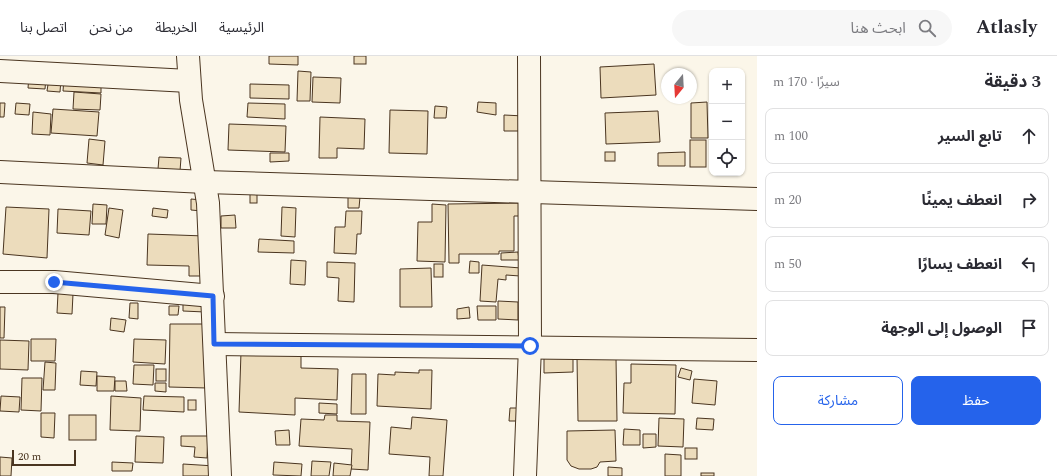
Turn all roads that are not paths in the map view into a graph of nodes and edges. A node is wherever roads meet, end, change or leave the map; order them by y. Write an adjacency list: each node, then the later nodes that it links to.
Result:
1 (188, 56): 4 (street)
2 (530, 56): 7 (street)
3 (0, 71): 4 (street)
4 (189, 81): 6 (street)
5 (0, 172): 6 (street)
6 (205, 182): 7 (street); 10 (street)
7 (530, 193): 8 (street); 12 (street)
8 (757, 199)
9 (0, 282): 10 (street)
10 (213, 296): 11 (street)
11 (214, 344): 12 (street); 14 (street)
12 (530, 346): 13 (street); 15 (street)
13 (757, 350)
14 (220, 476)
15 (525, 476)

